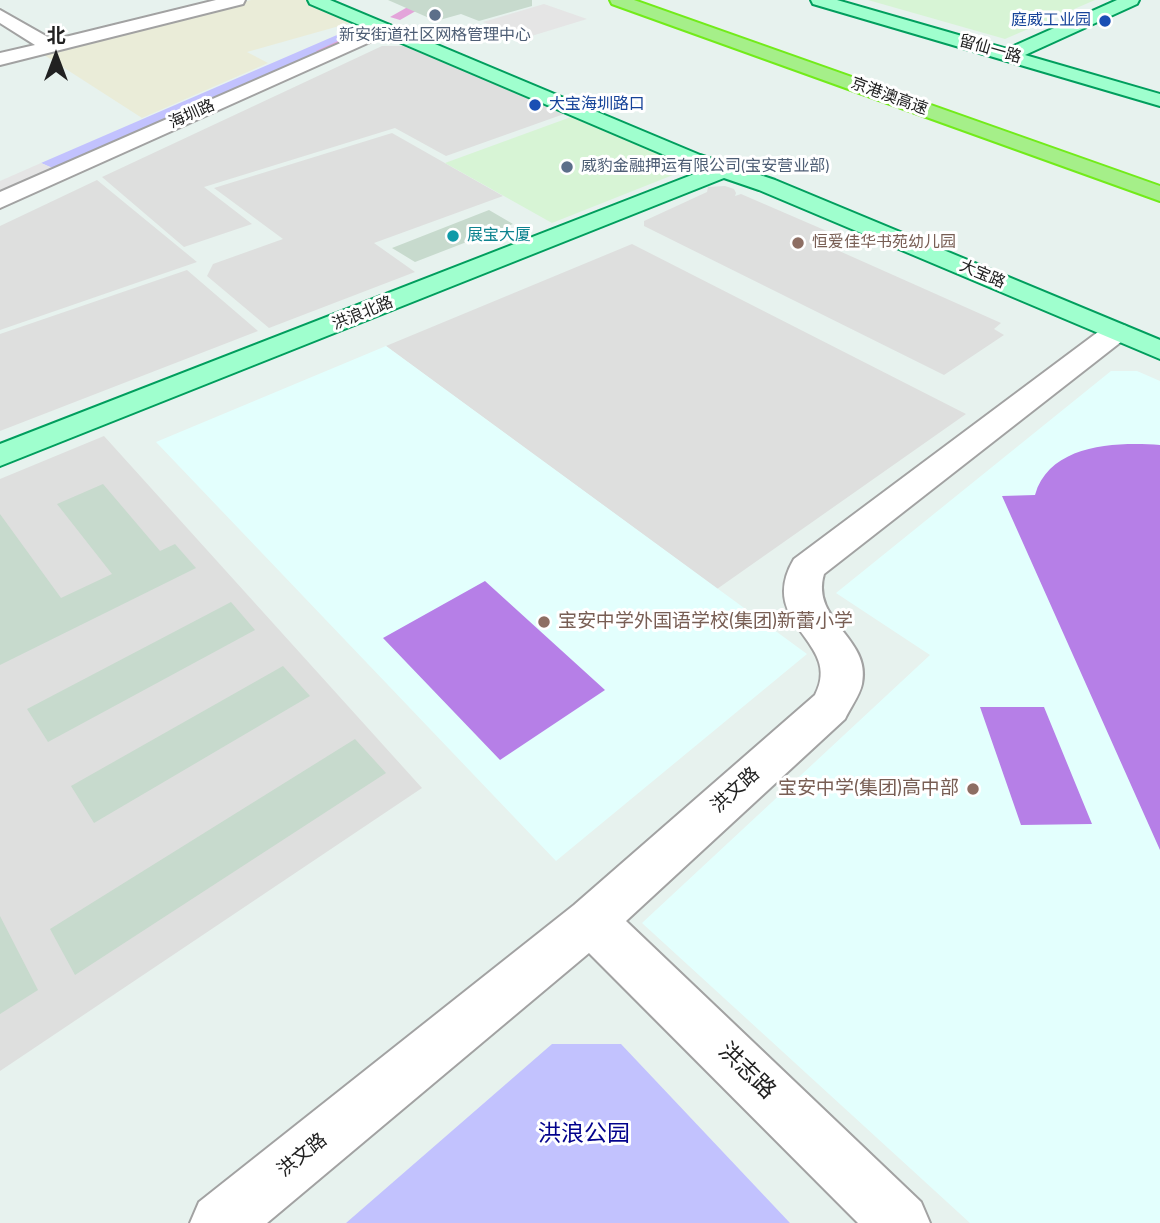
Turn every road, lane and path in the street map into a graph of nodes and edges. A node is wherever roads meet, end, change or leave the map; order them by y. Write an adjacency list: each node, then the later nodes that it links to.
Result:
1 (237, 0): 12 (street)
2 (316, 0): 11 (main road, 大宝路)
3 (330, 0): 17 (main road, 大宝路)
4 (618, 0): 19 (highway, 京港澳高速)
5 (654, 0): 18 (highway, 京港澳高速)
6 (820, 0): 13 (main road, 留仙一路)
7 (839, 0): 13 (main road, 留仙一路)
8 (1118, 0): 13 (main road)
9 (1131, 0): 13 (main road)
10 (0, 15): 12 (street)
11 (384, 29): 17 (main road, 大宝路); 20 (street, 海圳路)
12 (51, 47): 14 (street)
13 (1015, 49): 15 (main road, 留仙一路); 16 (main road, 留仙一路)
14 (0, 59)
15 (1160, 93)
16 (1160, 100)
17 (725, 170): 21 (main road, 大宝路); 23 (main road, 洪浪北路)
18 (1160, 180)
19 (1160, 194)
20 (0, 201)
21 (1116, 332): 22 (main road, 大宝路); 24 (street, 洪文路)
22 (1160, 351)
23 (0, 456)
24 (591, 921): 25 (street, 洪文路); 26 (street, 洪志路)
25 (220, 1223)
26 (900, 1223)

